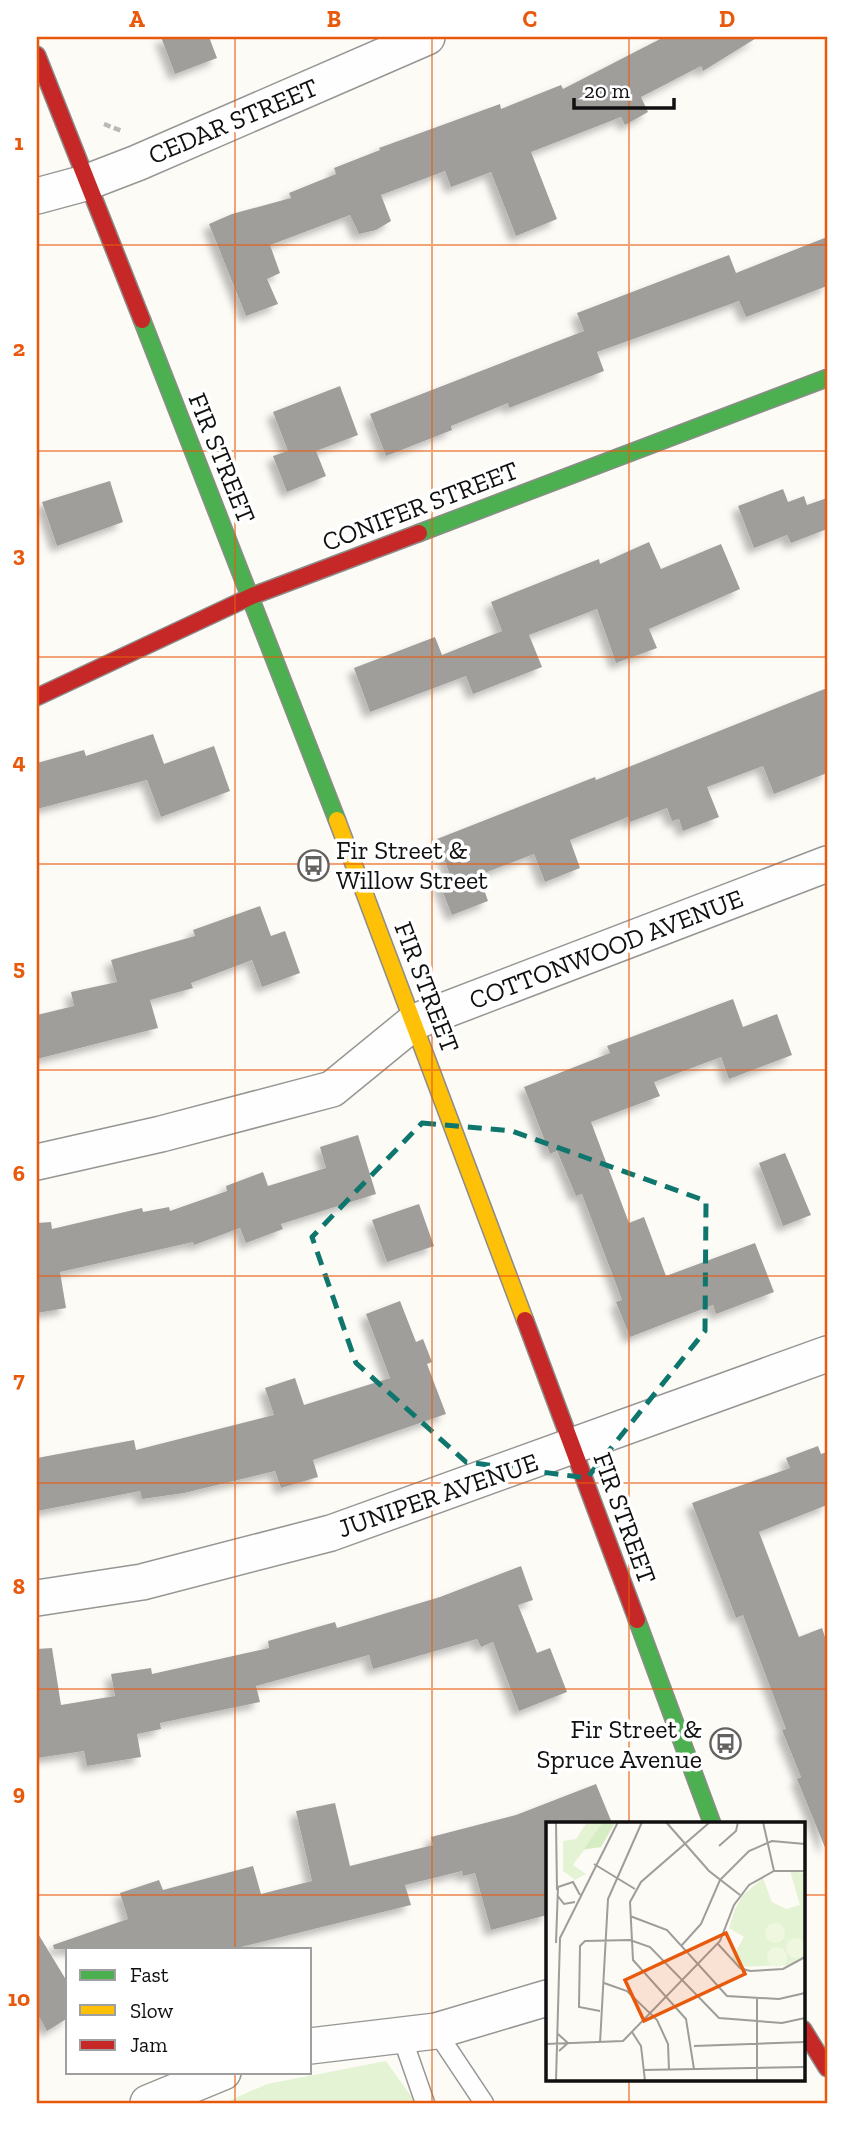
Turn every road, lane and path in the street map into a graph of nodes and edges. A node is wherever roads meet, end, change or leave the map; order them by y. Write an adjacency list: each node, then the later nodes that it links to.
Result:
1 (427, 37): 5 (street, CEDAR STREET)
2 (37, 55): 5 (street, FIR STREET)
3 (101, 122): 4 (path)
4 (133, 132)
5 (85, 183): 6 (street, CEDAR STREET); 8 (street, FIR STREET)
6 (37, 196)
7 (827, 378): 8 (street, CONIFER STREET)
8 (251, 596): 9 (street, CONIFER STREET); 11 (street, FIR STREET)
9 (37, 697)
10 (827, 864): 11 (street, COTTONWOOD AVENUE)
11 (414, 1022): 12 (street, COTTONWOOD AVENUE); 14 (street, FIR STREET)
12 (37, 1162)
13 (827, 1354): 14 (street, JUNIPER AVENUE)
14 (573, 1447): 15 (street, JUNIPER AVENUE); 16 (street, FIR STREET)
15 (37, 1598)
16 (712, 1822)
17 (546, 1998): 18 (street)
18 (436, 2031): 20 (street); 26 (lane)
19 (804, 2031): 22 (street)
20 (401, 2034): 21 (street); 25 (lane)
21 (312, 2046)
22 (827, 2068)
23 (218, 2074): 24 (street)
24 (148, 2103)
25 (425, 2103)
26 (484, 2103)

